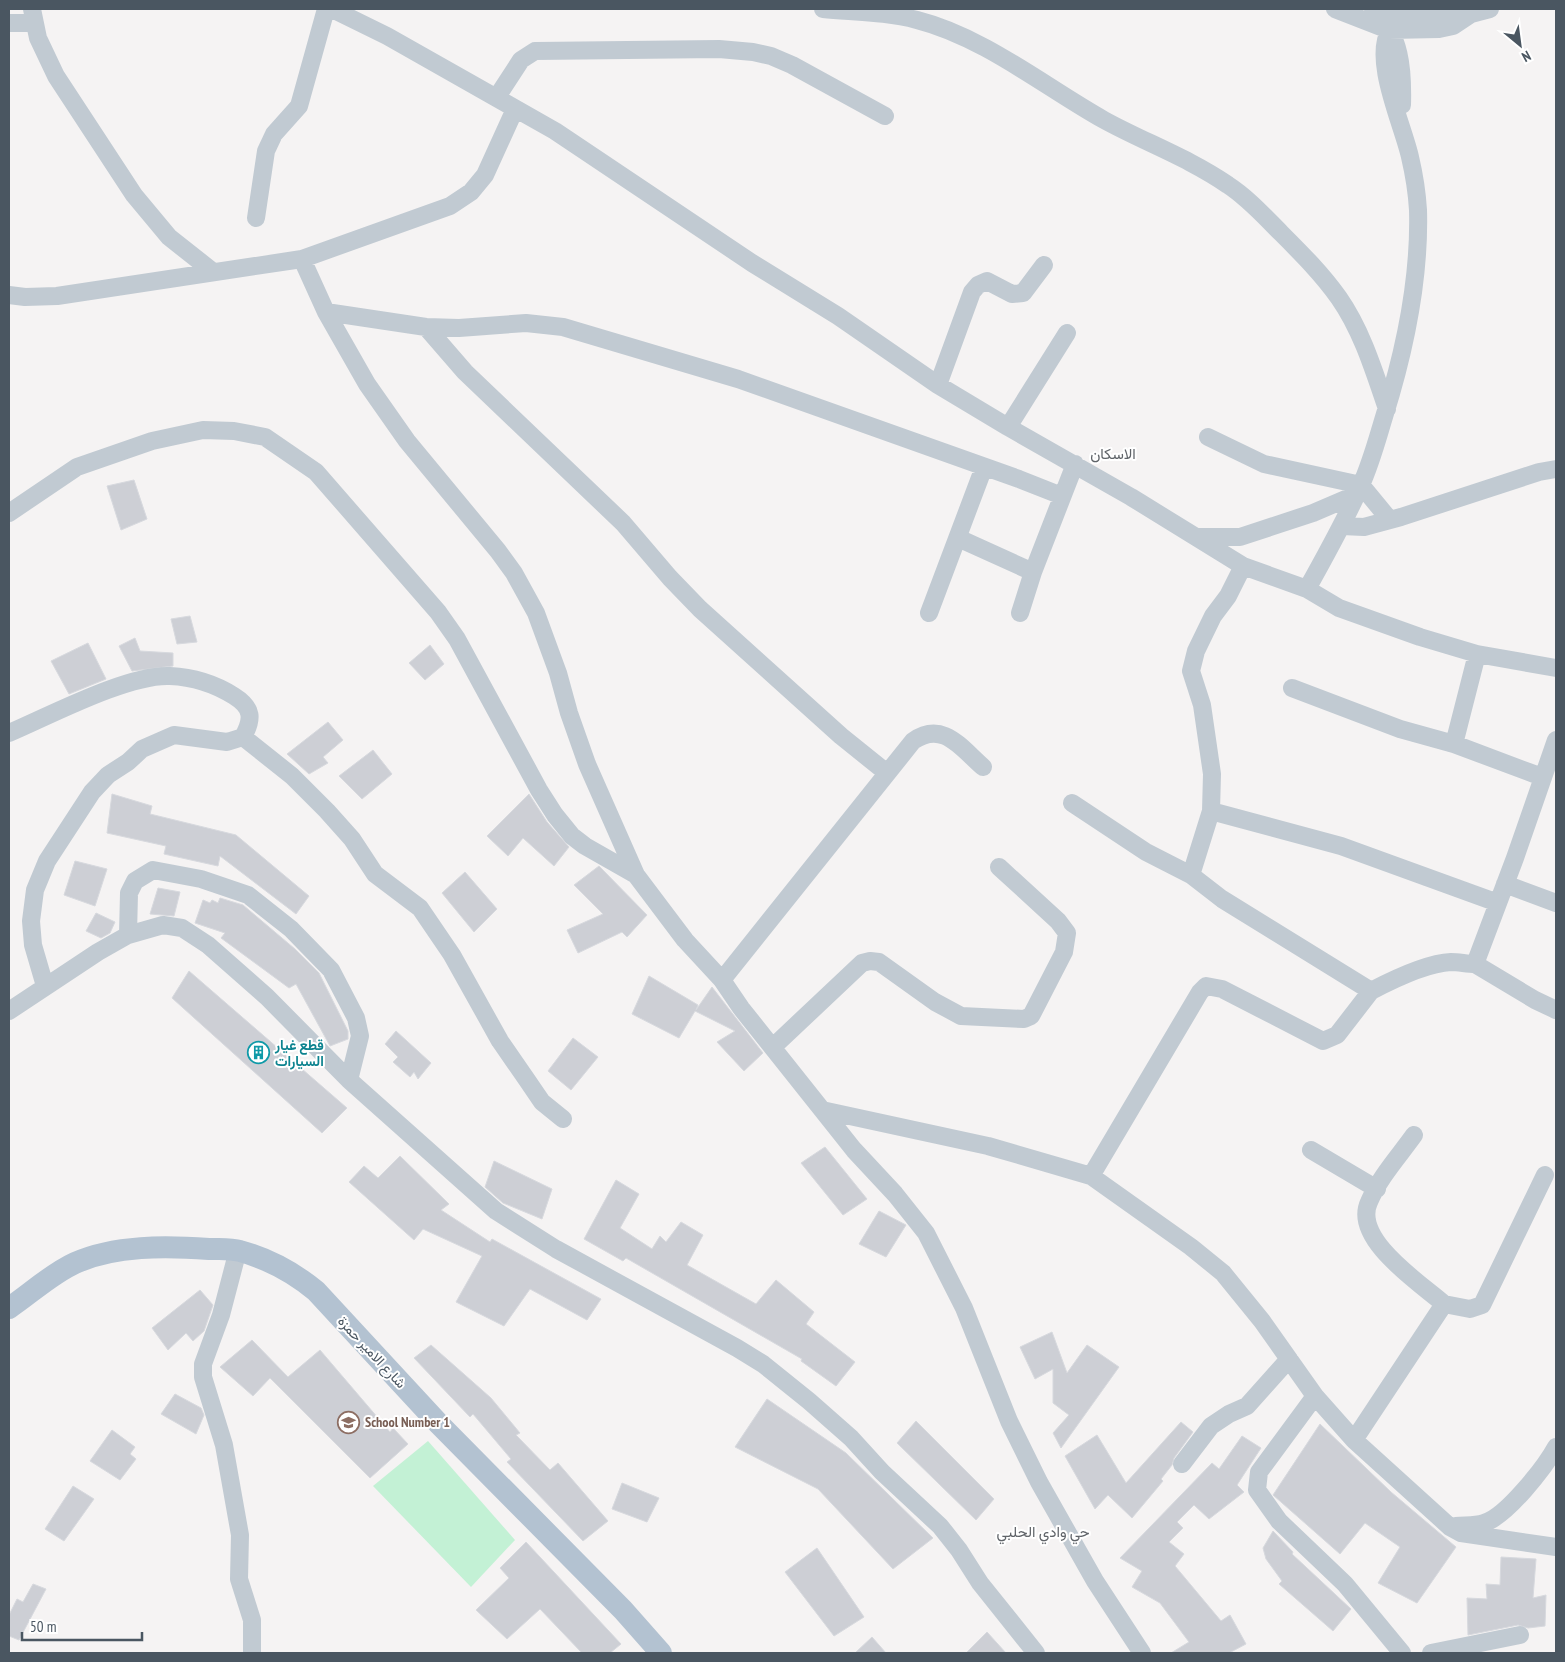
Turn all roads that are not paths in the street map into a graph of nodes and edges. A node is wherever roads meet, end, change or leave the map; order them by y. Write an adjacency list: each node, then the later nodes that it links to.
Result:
1 (326, 9): 17 (street)
2 (332, 9): 9 (street)
3 (823, 9): 26 (street)
4 (1335, 9): 13 (street)
5 (1373, 9): 13 (street)
6 (1395, 9): 8 (street)
7 (1490, 9): 10 (street)
8 (1418, 13): 10 (street); 13 (street)
9 (357, 14): 14 (street)
10 (1471, 14): 13 (street)
11 (33, 16): 12 (street); 20 (street)
12 (9, 23)
13 (1389, 30): 26 (street)
14 (498, 98): 15 (street); 16 (street)
15 (515, 109): 18 (street); 25 (street)
16 (886, 116)
17 (256, 218)
18 (302, 259): 20 (street); 22 (street)
19 (1044, 265): 25 (street)
20 (212, 271): 21 (street)
21 (9, 295)
22 (326, 312): 23 (street); 57 (street)
23 (426, 327): 30 (street); 52 (street)
24 (1067, 333): 27 (street)
25 (938, 385): 27 (street)
26 (1387, 409): 32 (street)
27 (1008, 427): 29 (street)
28 (1208, 437): 32 (street)
29 (1075, 464): 33 (street); 37 (street)
30 (984, 467): 33 (street); 38 (street)
31 (1556, 469): 35 (street)
32 (1358, 490): 35 (street); 36 (street); 37 (street)
33 (1062, 496): 40 (street)
34 (9, 513): 57 (street)
35 (1389, 519): 36 (street)
36 (1342, 526): 41 (street)
37 (1197, 537): 39 (street)
38 (958, 538): 40 (street); 42 (street)
39 (1243, 566): 41 (street); 55 (street)
40 (1033, 572): 43 (street)
41 (1307, 589): 44 (street)
42 (929, 613)
43 (1020, 613)
44 (1477, 654): 45 (street); 50 (street)
45 (1556, 668)
46 (1292, 688): 50 (street)
47 (9, 733): 48 (street)
48 (243, 737): 65 (street); 72 (street)
49 (1556, 740): 53 (street)
50 (1454, 744): 53 (street)
51 (983, 767): 52 (street)
52 (887, 773): 64 (street)
53 (1542, 777): 59 (street)
54 (1072, 803): 58 (street)
55 (1211, 811): 58 (street); 61 (street)
56 (1000, 867): 69 (street)
57 (636, 875): 64 (street)
58 (1191, 875): 66 (street)
59 (1505, 884): 60 (street); 61 (street)
60 (1556, 902)
61 (1498, 903): 63 (street)
62 (128, 935): 65 (street); 70 (street); 70 (street)
63 (1475, 964): 66 (street); 67 (street)
64 (722, 980): 69 (street)
65 (45, 986): 68 (street)
66 (1370, 992): 76 (street)
67 (1556, 1010)
68 (9, 1011)
69 (774, 1046): 71 (street)
70 (348, 1080): 91 (street)
71 (822, 1110): 76 (street); 92 (street)
72 (563, 1118)
73 (1414, 1135): 77 (street)
74 (1311, 1150): 77 (street)
75 (1545, 1175): 79 (street)
76 (1091, 1176): 81 (street)
77 (1377, 1189): 79 (street)
78 (238, 1250): 80 (main road, شارع الامير حمزة); 89 (street); 90 (main road, شارع الامير حمزة)
79 (1444, 1304): 83 (street)
80 (9, 1308)
81 (1289, 1360): 82 (street); 85 (street)
82 (1315, 1396): 83 (street); 93 (street)
83 (1354, 1440): 86 (street)
84 (1556, 1447): 86 (street)
85 (1182, 1464)
86 (1450, 1526): 87 (street)
87 (1556, 1547)
88 (1520, 1635): 94 (street)
89 (252, 1653)
90 (662, 1653)
91 (1036, 1653)
92 (1142, 1653)
93 (1402, 1653)
94 (1431, 1653)

